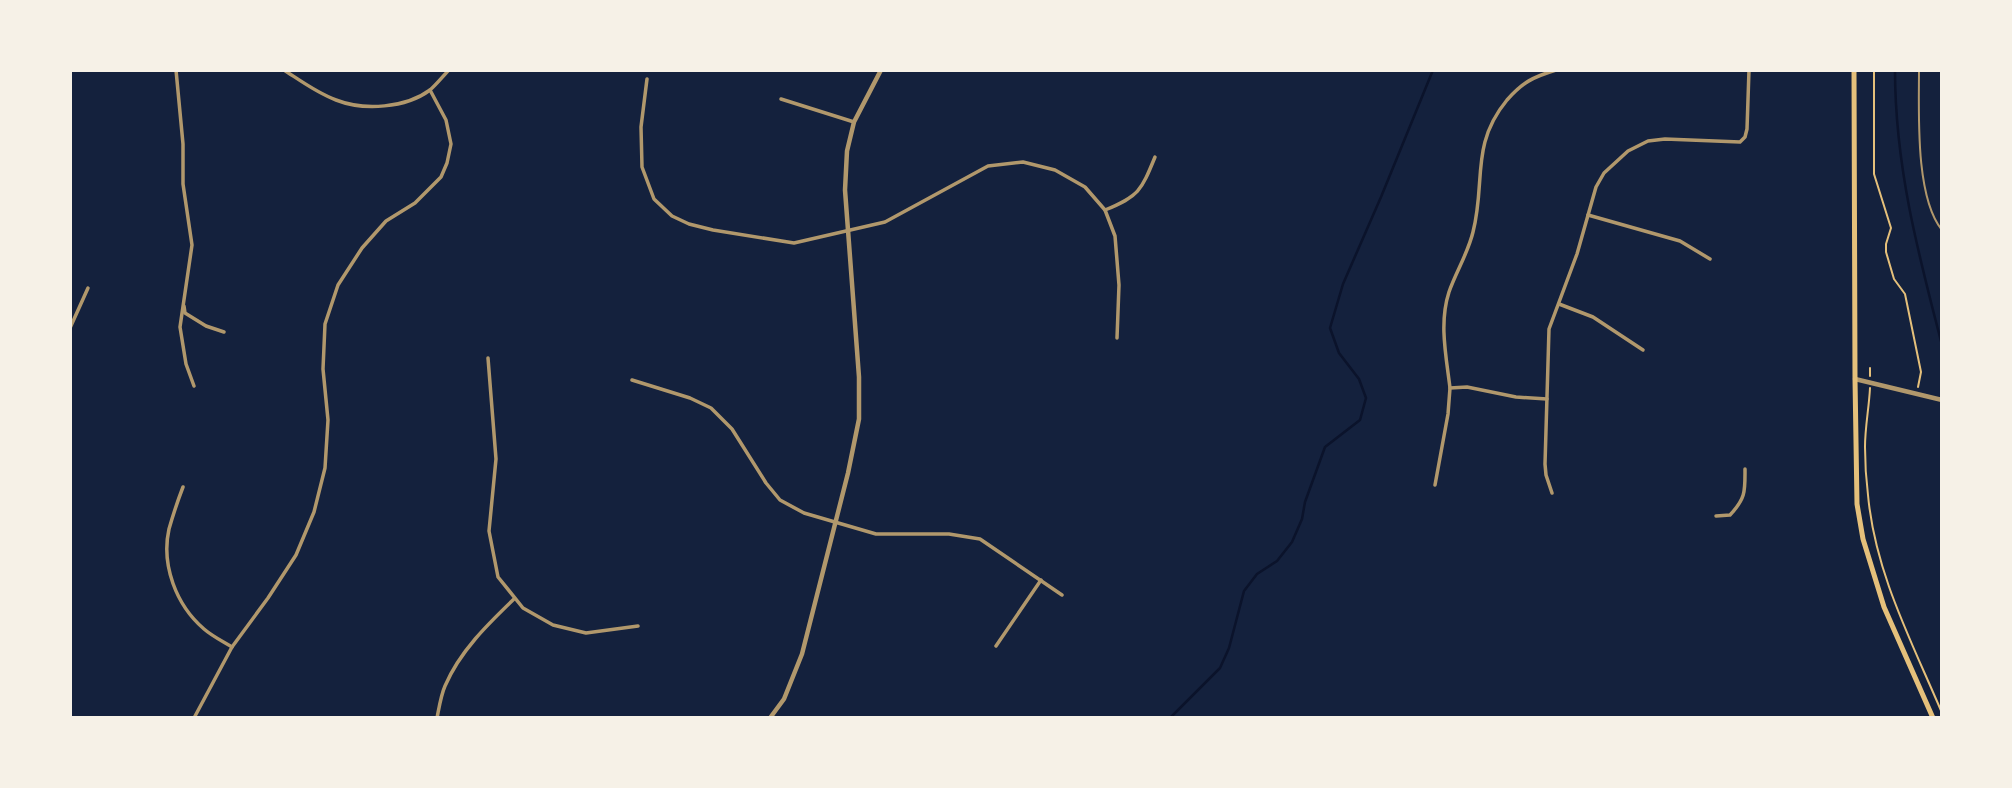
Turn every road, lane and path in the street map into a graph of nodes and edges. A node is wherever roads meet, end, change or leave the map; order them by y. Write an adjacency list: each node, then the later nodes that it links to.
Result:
1 (176, 70): 22 (street)
2 (284, 70): 12 (street)
3 (449, 70): 12 (street)
4 (881, 70): 14 (street)
5 (1556, 70): 32 (street)
6 (1749, 70): 17 (street)
7 (1840, 70): 8 (street)
8 (1854, 70): 29 (main road)
9 (1874, 70): 33 (path)
10 (1919, 70): 19 (lane)
11 (647, 79): 18 (street)
12 (430, 90): 48 (street)
13 (781, 99): 14 (street)
14 (854, 122): 18 (street)
15 (1154, 157): 16 (street)
16 (1105, 210): 18 (street); 26 (street)
17 (1588, 215): 20 (street); 23 (street)
18 (848, 229): 42 (street)
19 (1942, 230)
20 (1710, 259)
21 (88, 288): 24 (street)
22 (184, 300): 25 (street); 31 (street)
23 (1559, 304): 27 (street); 34 (street)
24 (70, 328)
25 (224, 332)
26 (1117, 338)
27 (1643, 350)
28 (488, 358): 45 (street)
29 (1855, 379): 33 (street); 53 (main road)
30 (632, 380): 42 (street)
31 (194, 386)
32 (1450, 387): 34 (street); 38 (street)
33 (1916, 393): 35 (street)
34 (1547, 398): 40 (street)
35 (1942, 400)
36 (1870, 401): 49 (path)
37 (1745, 469): 41 (street)
38 (1435, 485)
39 (183, 486): 48 (street)
40 (1552, 493)
41 (1716, 516)
42 (835, 523): 43 (street); 52 (street)
43 (1041, 580): 44 (street); 47 (street)
44 (1062, 595)
45 (514, 598): 46 (street); 51 (street)
46 (638, 626)
47 (996, 646)
48 (232, 647): 50 (street)
49 (1942, 713)
50 (194, 718)
51 (437, 718)
52 (770, 718)
53 (1933, 718)

